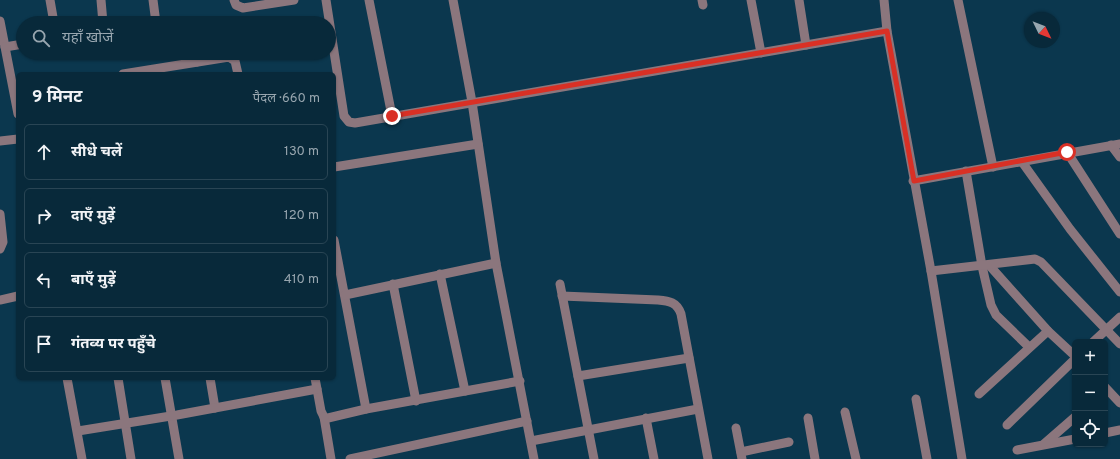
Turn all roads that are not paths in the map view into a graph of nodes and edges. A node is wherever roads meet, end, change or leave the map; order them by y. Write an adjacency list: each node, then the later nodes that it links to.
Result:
1 (50, 0): 13 (street)
2 (101, 0): 14 (street)
3 (153, 0): 15 (street)
4 (234, 0): 5 (street)
5 (294, 0)
6 (326, 0): 16 (street)
7 (370, 0): 34 (street)
8 (453, 0): 33 (street)
9 (751, 0): 22 (street)
10 (799, 0): 20 (street)
11 (884, 0): 18 (street)
12 (958, 0): 43 (street)
13 (53, 16)
14 (102, 16)
15 (155, 16)
16 (328, 16)
17 (0, 21): 21 (street)
18 (887, 31): 20 (street); 45 (street)
19 (16, 45): 21 (street)
20 (806, 45): 22 (street)
21 (5, 47): 32 (street)
22 (761, 53): 33 (street)
23 (194, 60): 27 (street)
24 (207, 60): 27 (street)
25 (234, 60): 29 (street)
26 (333, 60): 30 (street)
27 (197, 62): 28 (street)
28 (135, 72)
29 (238, 72)
30 (335, 72)
31 (336, 82): 34 (street)
32 (16, 92)
33 (472, 102): 34 (street); 37 (street)
34 (392, 116)
35 (16, 139): 36 (street)
36 (0, 141)
37 (478, 144): 42 (street); 50 (street)
38 (1116, 145): 39 (street); 40 (street)
39 (1067, 152): 41 (street); 47 (street)
40 (1120, 157)
41 (1022, 162): 43 (street); 56 (street)
42 (336, 167)
43 (993, 167): 44 (street)
44 (966, 171): 45 (street); 51 (street)
45 (914, 181): 52 (street)
46 (0, 214): 48 (street)
47 (1120, 234)
48 (0, 249)
49 (336, 250): 57 (street)
50 (496, 263): 53 (street); 76 (street)
51 (985, 266): 52 (street); 62 (street); 63 (street); 66 (street)
52 (931, 271): 119 (street)
53 (440, 274): 54 (street); 78 (street)
54 (393, 284): 57 (street); 82 (street)
55 (560, 284): 59 (street)
56 (1120, 292)
57 (345, 295): 85 (street)
58 (16, 296): 60 (street)
59 (562, 296): 68 (street); 70 (street)
60 (0, 300)
61 (1120, 318): 62 (street)
62 (1106, 329): 64 (street); 65 (street)
63 (1048, 330): 66 (street); 67 (street)
64 (1096, 339)
65 (1120, 344)
66 (1029, 347): 80 (street)
67 (1072, 353)
68 (689, 358): 70 (street); 86 (street)
69 (1072, 362): 95 (street)
70 (578, 376): 97 (street)
71 (67, 380): 99 (street)
72 (118, 380): 94 (street)
73 (165, 380): 88 (street)
74 (210, 380): 84 (street)
75 (315, 380): 77 (street)
76 (520, 381): 78 (street); 93 (street)
77 (317, 389): 84 (street); 89 (street)
78 (465, 391): 82 (street)
79 (1108, 391): 83 (street)
80 (979, 394)
81 (916, 399): 118 (street)
82 (416, 401): 85 (street)
83 (1120, 403)
84 (215, 408): 88 (street)
85 (366, 409): 89 (street)
86 (698, 409): 90 (street); 115 (street)
87 (845, 412): 117 (street)
88 (171, 416): 94 (street); 109 (street)
89 (324, 417): 110 (street)
90 (646, 418): 97 (street); 114 (street)
91 (808, 418): 116 (street)
92 (1072, 420): 104 (street)
93 (527, 421): 101 (street); 111 (street)
94 (126, 424): 99 (street); 108 (street)
95 (1007, 425)
96 (736, 428): 106 (street)
97 (588, 429): 101 (street); 113 (street)
98 (1120, 430): 100 (street)
99 (78, 431): 107 (street)
100 (1108, 432)
101 (531, 440): 112 (street)
102 (1072, 440): 104 (street)
103 (790, 442): 106 (street)
104 (1043, 445): 105 (street)
105 (1017, 450)
106 (742, 456)
107 (82, 459)
108 (131, 459)
109 (179, 459)
110 (332, 459)
111 (350, 459)
112 (534, 459)
113 (594, 459)
114 (654, 459)
115 (708, 459)
116 (815, 459)
117 (856, 459)
118 (927, 459)
119 (962, 459)

